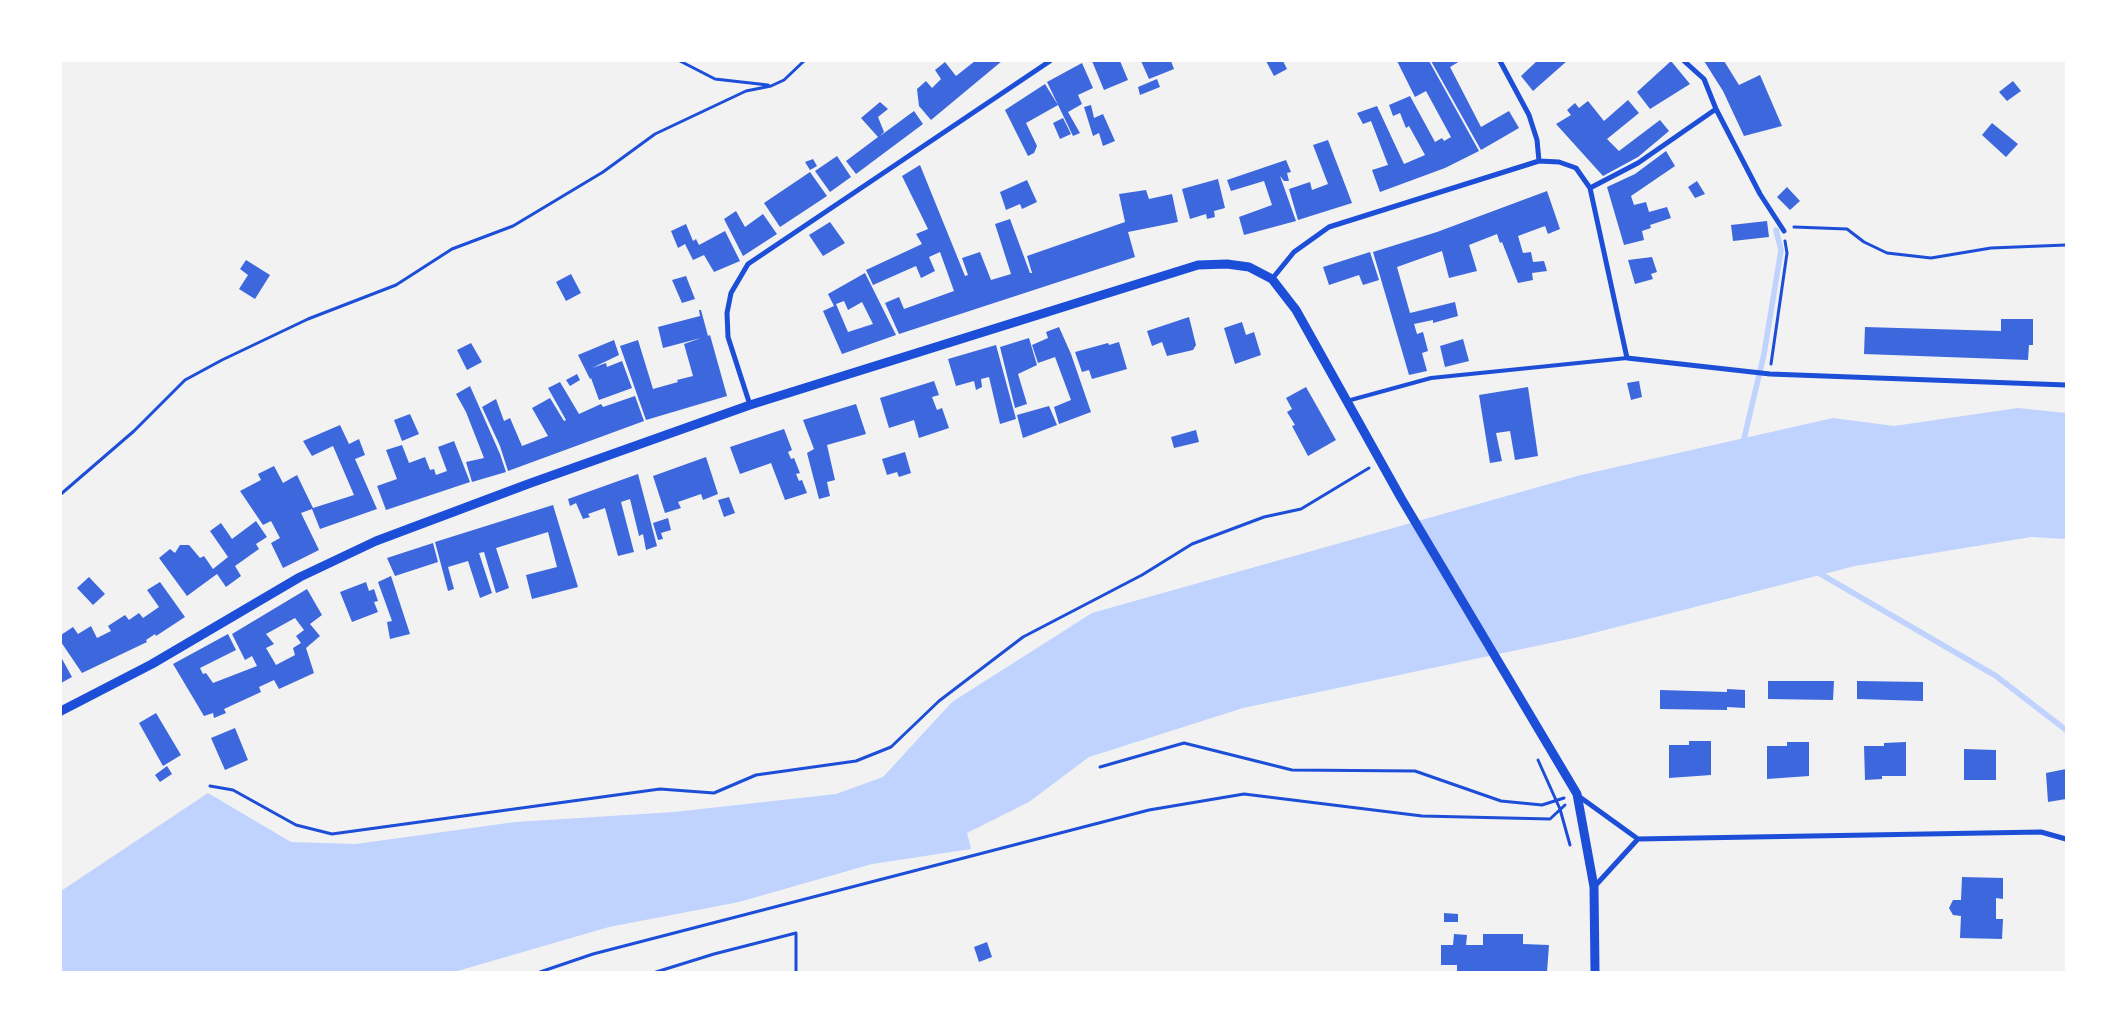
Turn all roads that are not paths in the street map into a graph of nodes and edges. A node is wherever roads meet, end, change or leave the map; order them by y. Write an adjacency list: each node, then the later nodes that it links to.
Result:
1 (1050, 61): 12 (street)
2 (1500, 61): 5 (street)
3 (1684, 61): 4 (street)
4 (1716, 109): 6 (street); 7 (street)
5 (1539, 161): 6 (street); 8 (street)
6 (1590, 188): 9 (street)
7 (1784, 231)
8 (1272, 279): 11 (street); 12 (street)
9 (1627, 358): 10 (street); 11 (lane)
10 (2066, 384)
11 (1347, 402): 14 (street)
12 (750, 405): 13 (street)
13 (61, 711)
14 (1577, 794): 15 (street); 17 (street)
15 (1638, 839): 16 (street); 17 (street)
16 (2066, 839)
17 (1594, 887): 18 (street)
18 (1595, 972)

